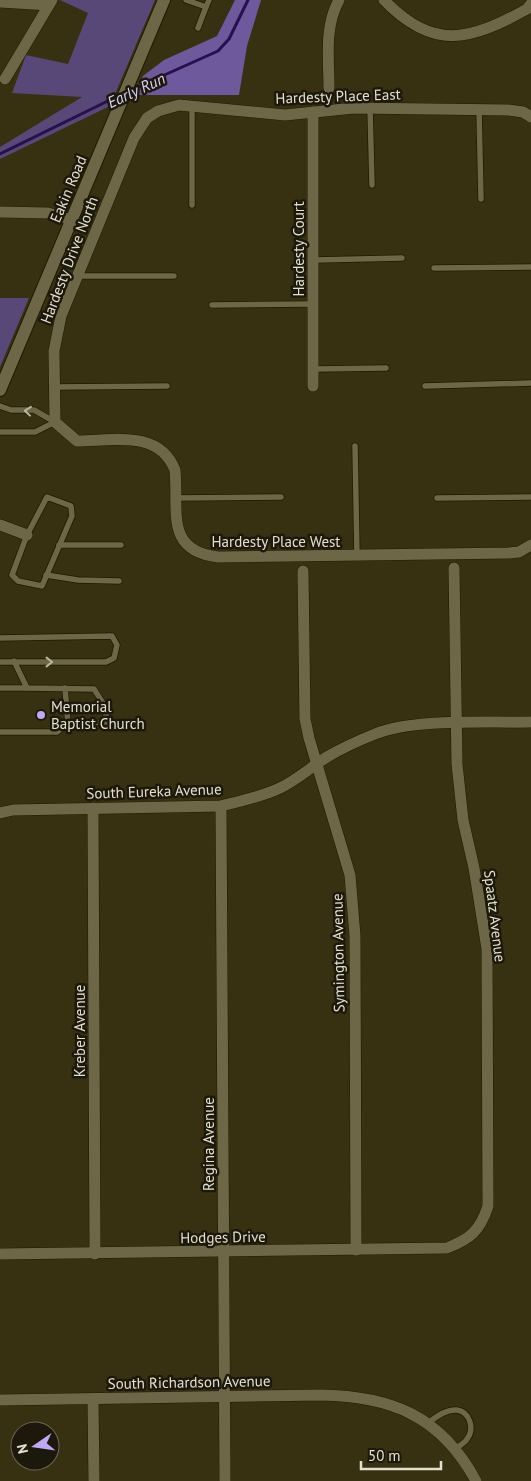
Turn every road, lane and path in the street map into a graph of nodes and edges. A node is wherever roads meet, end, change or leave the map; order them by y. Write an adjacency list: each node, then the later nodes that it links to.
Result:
1 (164, 0): 23 (street, Eakin Road)
2 (186, 0): 9 (lane)
3 (209, 0): 9 (lane)
4 (338, 0): 12 (street)
5 (384, 0): 8 (street)
6 (0, 2): 7 (street)
7 (50, 2): 11 (street)
8 (531, 4)
9 (206, 7): 10 (lane)
10 (198, 28)
11 (5, 79)
12 (329, 88)
13 (192, 107): 16 (street, Hardesty Place East); 18 (street, Hardesty Place East); 21 (lane)
14 (370, 107): 15 (street, Hardesty Place East); 16 (street, Hardesty Place East); 19 (lane)
15 (479, 109): 17 (street, Hardesty Place East); 20 (lane)
16 (312, 112): 25 (street, Hardesty Court)
17 (531, 117)
18 (147, 118): 28 (street, Hardesty Drive North)
19 (372, 185)
20 (481, 199)
21 (192, 205)
22 (0, 212): 23 (street)
23 (72, 220): 39 (street, Eakin Road)
24 (402, 258): 25 (lane)
25 (314, 260): 30 (street, Hardesty Court)
26 (531, 267): 27 (lane)
27 (434, 268)
28 (77, 276): 29 (lane); 38 (street, Hardesty Drive North)
29 (174, 276)
30 (313, 304): 31 (lane); 33 (street, Hardesty Court)
31 (212, 305)
32 (386, 368): 33 (lane)
33 (313, 369): 36 (street, Hardesty Court)
34 (531, 383): 37 (lane)
35 (167, 386): 38 (lane)
36 (313, 386)
37 (425, 386)
38 (55, 388): 41 (street, Hardesty Drive North)
39 (0, 390)
40 (0, 406): 41 (lane, Hardesty Place West, one-way to 40)
41 (55, 422): 42 (lane); 46 (street, Hardesty Place West)
42 (0, 432)
43 (355, 446): 53 (lane)
44 (281, 497): 46 (lane)
45 (531, 497): 47 (lane)
46 (176, 498): 53 (street, Hardesty Place West)
47 (437, 498)
48 (0, 524): 49 (street)
49 (26, 535): 51 (lane); 56 (lane)
50 (121, 545): 51 (lane)
51 (59, 546): 56 (lane)
52 (530, 546): 53 (street, Hardesty Place West)
53 (357, 556)
54 (454, 568): 66 (street, Spaatz Avenue)
55 (303, 571): 68 (street, Symington Avenue)
56 (46, 575): 57 (lane)
57 (119, 581)
58 (0, 638): 60 (lane, one-way to 58)
59 (0, 662): 60 (lane)
60 (14, 662): 62 (lane)
61 (1, 688): 62 (lane)
62 (27, 688): 63 (lane)
63 (65, 688): 65 (lane); 65 (lane)
64 (531, 722): 66 (street, South Eureka Avenue)
65 (68, 724): 67 (lane)
66 (456, 724): 68 (street, South Eureka Avenue); 72 (street, Spaatz Avenue)
67 (0, 732)
68 (317, 765): 69 (street, South Eureka Avenue); 73 (street, Symington Avenue)
69 (221, 806): 70 (street, South Eureka Avenue); 74 (street, Regina Avenue)
70 (94, 808): 71 (street, South Eureka Avenue); 76 (street, Kreber Avenue)
71 (0, 813)
72 (447, 1248): 73 (street, Hodges Drive)
73 (356, 1250): 74 (street, Hodges Drive)
74 (223, 1252): 76 (street, Hodges Drive); 77 (street, Regina Avenue)
75 (0, 1254): 76 (street, Hodges Drive)
76 (95, 1254)
77 (224, 1396): 78 (street, South Richardson Avenue); 80 (street, South Richardson Avenue); 83 (street, Regina Avenue)
78 (93, 1399): 79 (street, South Richardson Avenue); 82 (street)
79 (0, 1400)
80 (428, 1423): 81 (street, South Richardson Avenue); 81 (lane)
81 (455, 1449): 84 (street, South Richardson Avenue)
82 (94, 1481)
83 (224, 1481)
84 (476, 1481)

